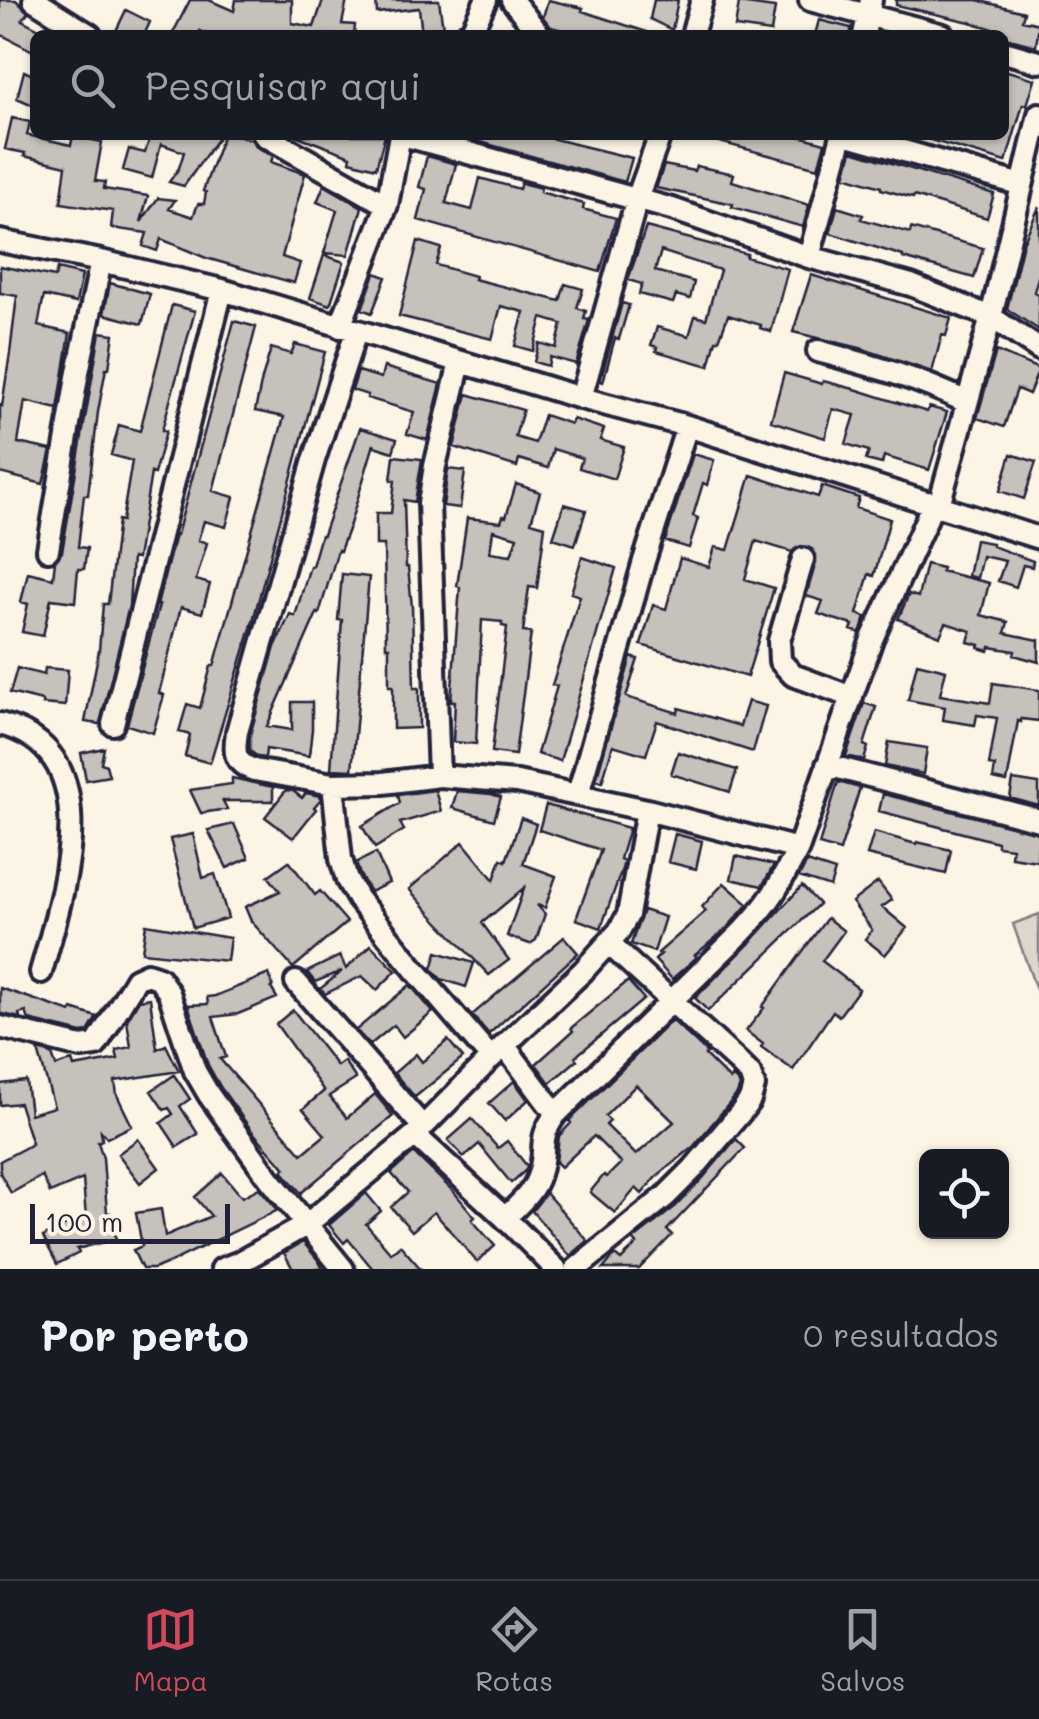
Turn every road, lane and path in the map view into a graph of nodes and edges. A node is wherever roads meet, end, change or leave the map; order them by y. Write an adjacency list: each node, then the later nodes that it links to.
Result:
1 (34, 0): 8 (street)
2 (486, 0): 9 (street)
3 (512, 0): 10 (street)
4 (539, 0): 10 (street)
5 (702, 0): 11 (street)
6 (810, 0): 7 (street)
7 (868, 17): 12 (street)
8 (82, 30)
9 (470, 30)
10 (536, 30)
11 (693, 30)
12 (922, 30)
13 (1009, 53): 14 (street)
14 (1039, 62)
15 (1039, 114): 22 (street)
16 (273, 140): 24 (street)
17 (401, 140): 24 (street)
18 (420, 140): 23 (street)
19 (658, 140): 23 (street)
20 (844, 140): 27 (street)
21 (861, 140): 22 (street)
22 (1020, 192): 25 (street); 30 (street)
23 (637, 200): 27 (street); 35 (street)
24 (387, 205): 31 (street)
25 (1039, 210)
26 (0, 241): 28 (street)
27 (809, 257): 30 (street)
28 (101, 261): 29 (street); 40 (street)
29 (222, 290): 31 (street); 44 (street)
30 (991, 317): 32 (street); 36 (street)
31 (348, 329): 34 (street); 47 (street)
32 (1039, 349)
33 (818, 350): 36 (street)
34 (460, 362): 35 (street); 46 (street)
35 (582, 398): 37 (street)
36 (966, 402): 38 (street)
37 (687, 426): 38 (street); 48 (street)
38 (935, 503): 39 (street); 42 (street)
39 (1039, 538)
40 (48, 550)
41 (803, 559): 42 (street)
42 (852, 696): 45 (street)
43 (0, 724): 53 (street)
44 (114, 724)
45 (828, 765): 50 (street); 51 (street)
46 (439, 776): 47 (street); 48 (street)
47 (333, 784): 57 (street)
48 (578, 794): 49 (street)
49 (647, 810): 51 (street); 52 (street)
50 (1039, 820)
51 (798, 849): 55 (street)
52 (608, 942): 55 (street); 57 (street)
53 (40, 972)
54 (296, 982): 59 (street)
55 (672, 1001): 58 (street); 65 (street)
56 (0, 1028): 61 (street)
57 (498, 1052): 58 (street); 59 (street)
58 (556, 1114): 60 (street)
59 (419, 1131): 60 (street); 61 (street)
60 (505, 1218): 64 (street)
61 (306, 1226): 62 (street); 63 (street)
62 (222, 1269)
63 (343, 1269)
64 (556, 1269)
65 (576, 1269)

